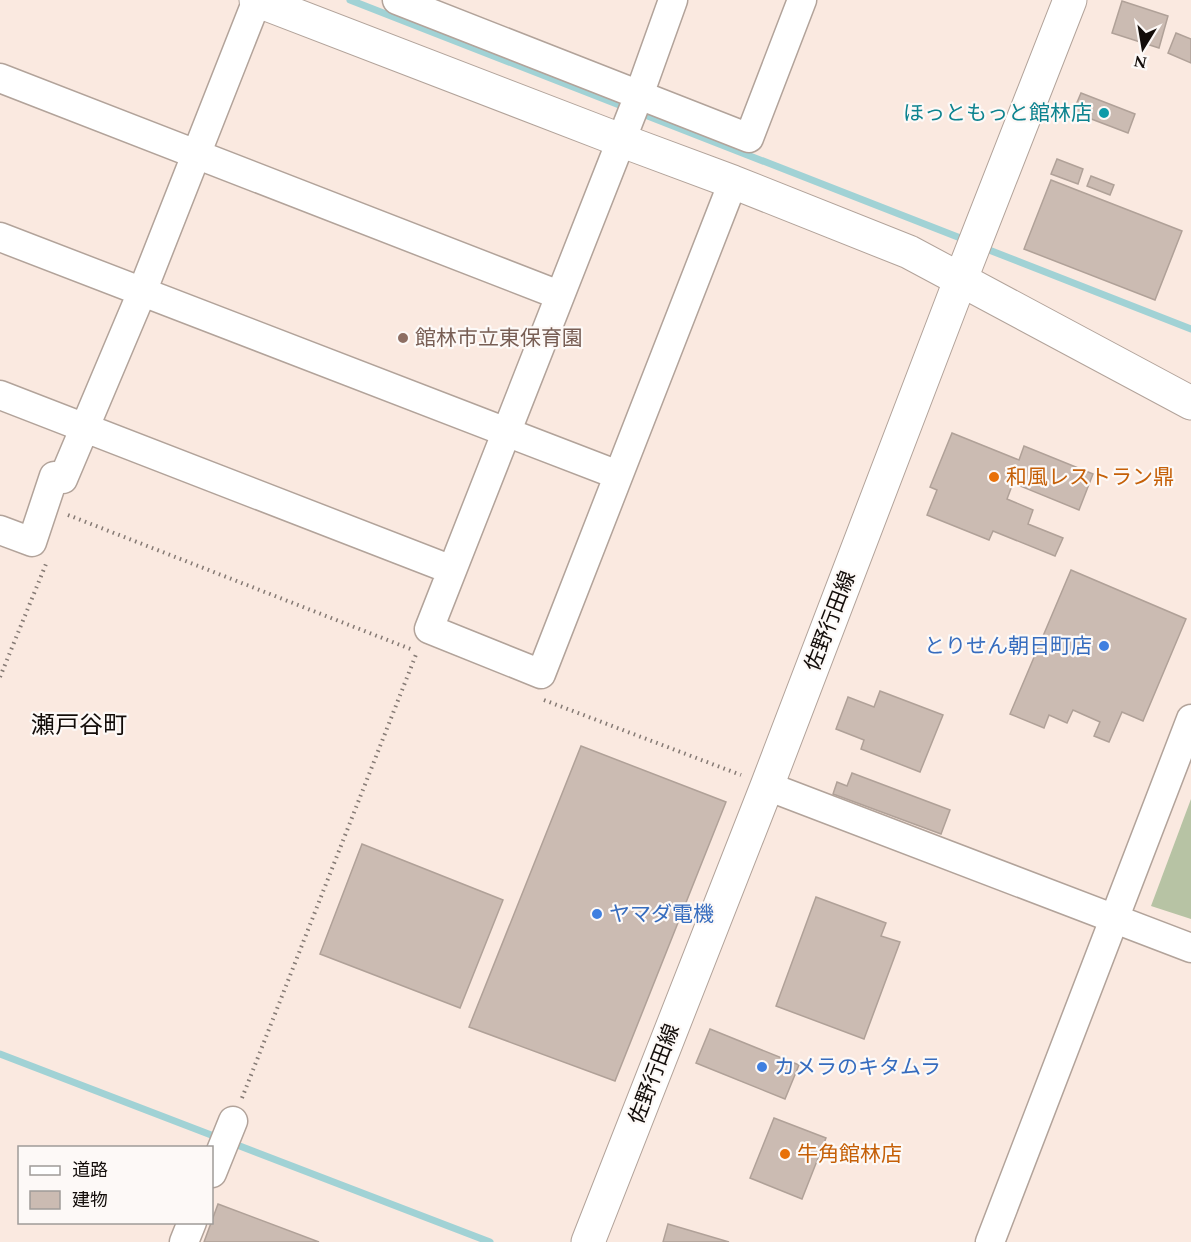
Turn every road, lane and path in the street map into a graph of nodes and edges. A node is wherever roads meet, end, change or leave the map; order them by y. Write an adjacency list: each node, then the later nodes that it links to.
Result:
1 (257, 0): 8 (main road); 9 (street)
2 (397, 0): 7 (street)
3 (673, 0): 7 (street)
4 (802, 0): 7 (street)
5 (1070, 0): 12 (main road, 佐野行田線)
6 (0, 78): 9 (street)
7 (639, 94): 8 (street)
8 (620, 140): 10 (main road); 14 (street)
9 (197, 154): 13 (street); 14 (street)
10 (733, 182): 12 (main road); 19 (street)
11 (0, 237): 13 (street)
12 (960, 281): 16 (main road); 29 (main road, 佐野行田線)
13 (142, 292): 17 (street); 18 (street)
14 (559, 295): 18 (street)
15 (0, 395): 17 (street)
16 (1191, 403)
17 (86, 428): 21 (street); 23 (street)
18 (506, 432): 19 (street); 23 (street)
19 (618, 476): 23 (street)
20 (62, 525): 24 (path)
21 (0, 530)
22 (49, 556): 26 (path)
23 (453, 570)
24 (417, 651): 25 (path); 32 (path)
25 (427, 656)
26 (0, 677)
27 (537, 697): 29 (path)
28 (1191, 719): 30 (street)
29 (767, 786): 30 (street); 36 (main road, 佐野行田線)
30 (1115, 920): 31 (street); 37 (street)
31 (1191, 948)
32 (233, 1121): 33 (street)
33 (213, 1171)
34 (191, 1224): 35 (street)
35 (184, 1242)
36 (588, 1242)
37 (990, 1242)

